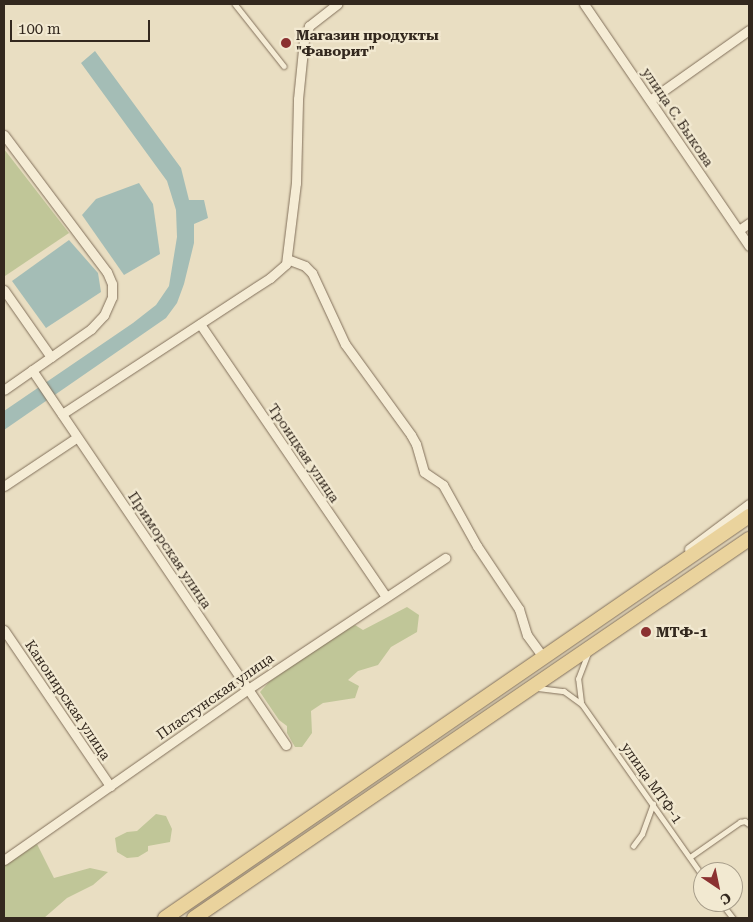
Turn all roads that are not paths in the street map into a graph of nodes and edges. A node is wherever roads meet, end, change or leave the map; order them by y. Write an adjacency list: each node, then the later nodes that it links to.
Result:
1 (235, 4): 5 (lane)
2 (337, 4): 11 (street)
3 (584, 4): 6 (street, улица С. Быкова)
4 (749, 30): 6 (street)
5 (284, 66)
6 (650, 100): 9 (street, улица С. Быкова)
7 (4, 135): 14 (street)
8 (749, 223): 9 (street)
9 (739, 230): 10 (street, улица С. Быкова)
10 (749, 246)
11 (287, 259): 13 (street); 28 (street)
12 (4, 290): 14 (street)
13 (200, 324): 17 (street); 25 (street, Троицкая улица)
14 (51, 357): 15 (street)
15 (32, 370): 16 (street); 17 (street, Приморская улица)
16 (4, 390)
17 (62, 414): 18 (street, Приморская улица)
18 (76, 438): 19 (street); 30 (street, Приморская улица)
19 (4, 486)
20 (749, 504): 24 (street)
21 (749, 516): 24 (main road)
22 (749, 539): 27 (main road)
23 (445, 558): 25 (street, Пластунская улица)
24 (661, 577): 28 (main road)
25 (386, 597): 30 (street, Пластунская улица)
26 (4, 630): 33 (street, Канонирская улица)
27 (591, 648): 29 (main road); 31 (lane, улица МТФ-1)
28 (544, 658): 40 (main road)
29 (532, 688): 31 (lane, улица МТФ-1); 41 (main road)
30 (248, 689): 32 (street, Приморская улица); 33 (street, Пластунская улица)
31 (582, 704): 34 (lane, улица МТФ-1)
32 (286, 745)
33 (110, 786): 38 (street, Пластунская улица)
34 (653, 804): 36 (lane); 37 (lane, улица МТФ-1)
35 (749, 824): 37 (lane)
36 (633, 846)
37 (690, 857): 39 (lane, улица МТФ-1)
38 (4, 860)
39 (693, 862)
40 (165, 918)
41 (194, 918)

